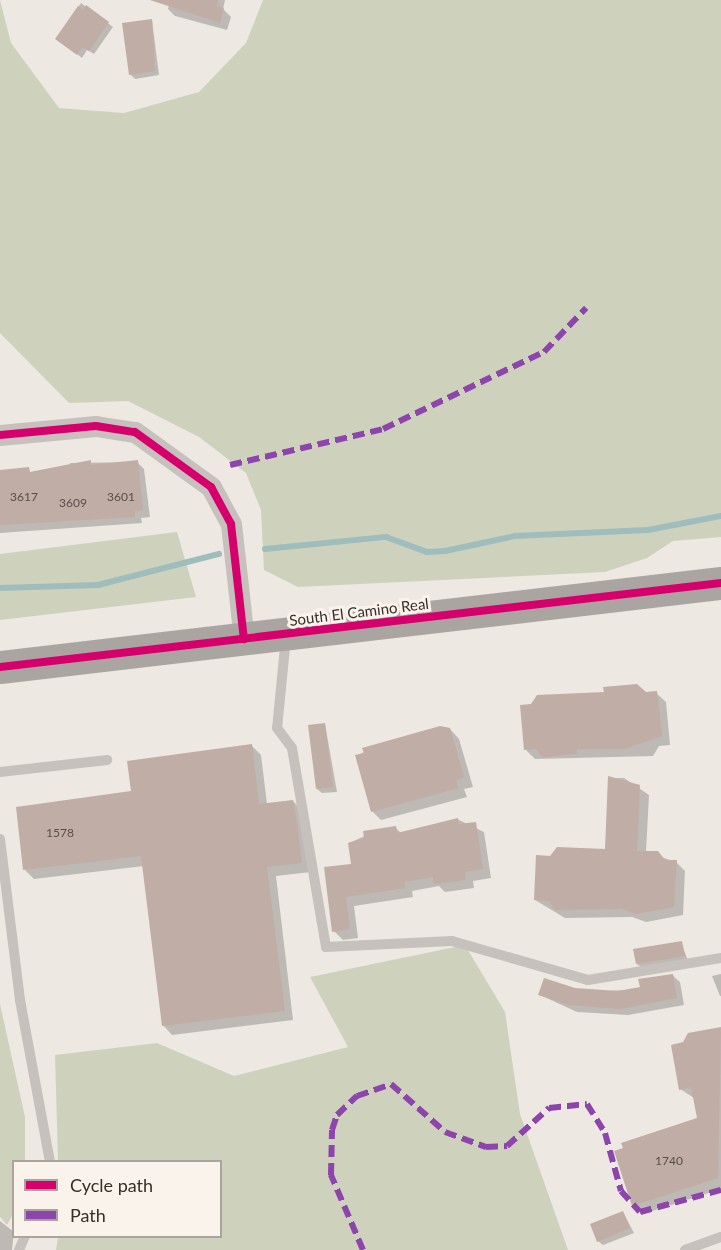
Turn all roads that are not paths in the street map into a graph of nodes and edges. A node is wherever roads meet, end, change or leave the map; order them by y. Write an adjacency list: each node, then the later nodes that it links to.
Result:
1 (0, 435): 4 (street)
2 (721, 583): 3 (main road, South El Camino Real)
3 (287, 634): 4 (main road, South El Camino Real); 9 (lane)
4 (244, 639): 5 (main road, South El Camino Real)
5 (0, 667)
6 (107, 760): 7 (lane)
7 (0, 772)
8 (0, 839): 10 (lane)
9 (721, 958)
10 (50, 1160)
11 (721, 1238): 12 (lane)
12 (685, 1250)

